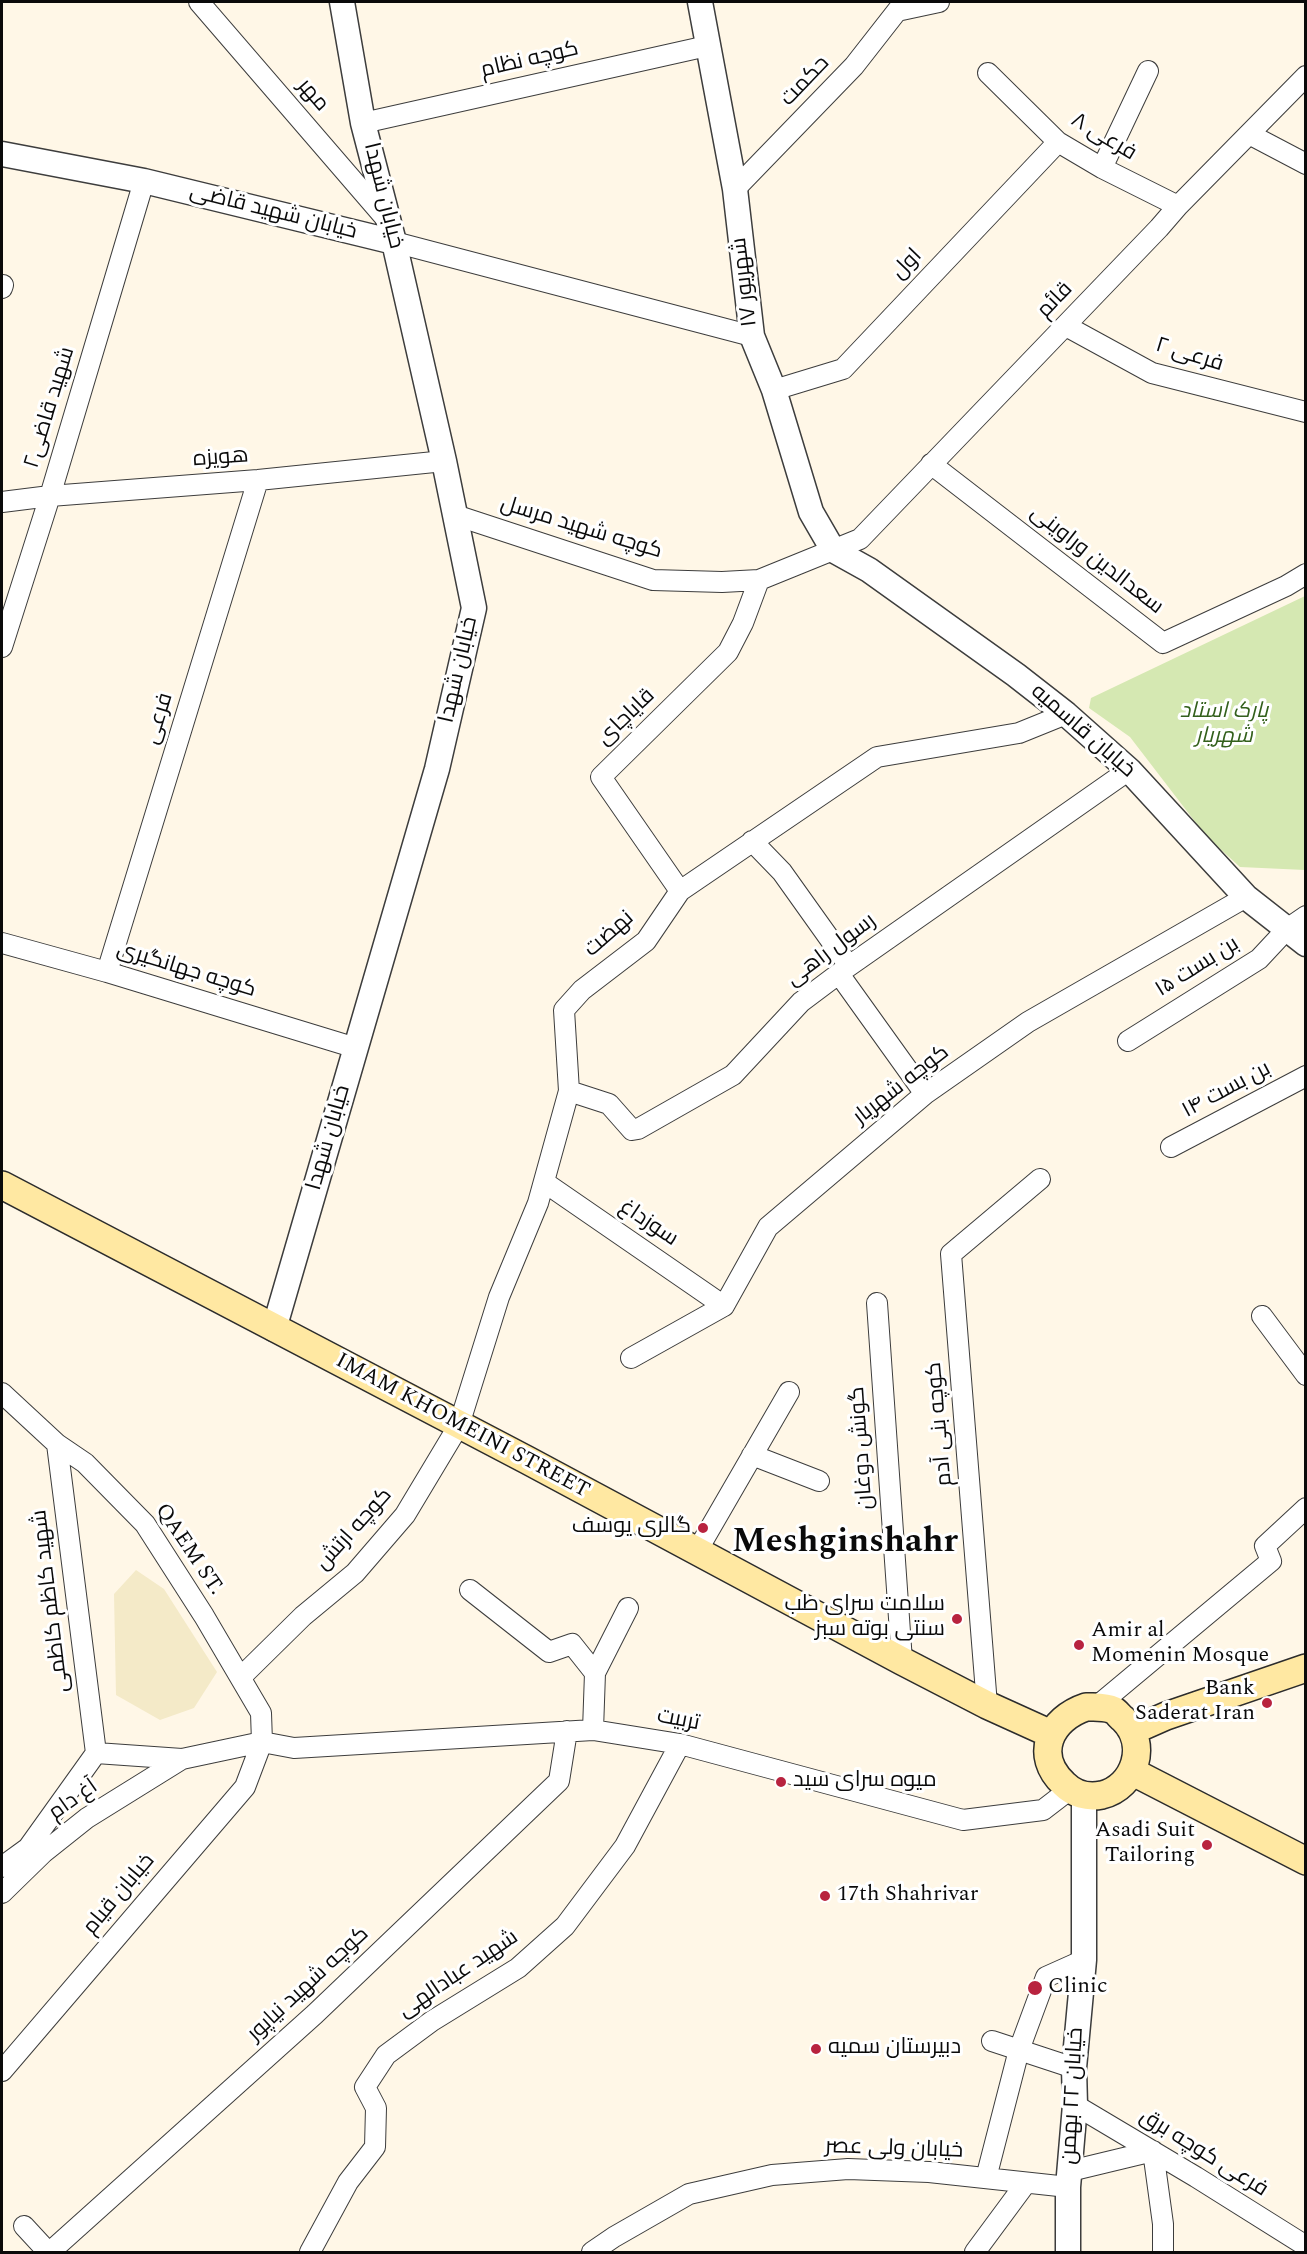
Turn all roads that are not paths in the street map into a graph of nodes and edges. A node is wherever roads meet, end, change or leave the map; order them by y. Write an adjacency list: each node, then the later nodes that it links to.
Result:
1 (199, 2): 19 (street, مهر)
2 (342, 2): 10 (street, خیابان شهدا)
3 (700, 2): 6 (street, ۱۷ شهریور)
4 (939, 2): 5 (street)
5 (901, 6): 17 (street, حکمت)
6 (707, 46): 10 (street, کوچه نظام); 17 (street, ۱۷ شهریور)
7 (1148, 71): 15 (street)
8 (988, 72): 12 (street, فرعی ۸)
9 (1305, 76): 11 (street, قائم)
10 (363, 123): 19 (street, خیابان شهدا)
11 (1249, 134): 14 (street); 18 (street, قائم)
12 (1058, 142): 15 (street, فرعی ۸); 22 (street, اول)
13 (2, 154): 16 (street, خیابان شهید قاضی)
14 (1305, 164)
15 (1102, 168): 18 (street, فرعی ۸)
16 (144, 182): 19 (street, خیابان شهید قاضی); 27 (street, شهید قاضی۲)
17 (735, 189): 21 (street, ۱۷ شهریور)
18 (1178, 206): 20 (street, قائم)
19 (391, 232): 21 (street, خیابان شهید قاضی); 24 (street, خیابان شهدا)
20 (1066, 326): 23 (street, فرعی ۲); 25 (street, قائم)
21 (752, 336): 22 (street, ۱۷ شهریور)
22 (774, 390): 30 (street, ۱۷ شهریور)
23 (1305, 412)
24 (444, 461): 26 (street, هویزه); 29 (street, خیابان شهدا)
25 (931, 464): 30 (street, قائم); 31 (street, سعدالدین وراوینی)
26 (258, 480): 27 (street, هویزه); 42 (street, فرعی)
27 (50, 496): 28 (street, هویزه); 33 (street, شهید قاضی۲)
28 (2, 502)
29 (455, 515): 32 (street, کوچه شهید مرسل); 44 (street, خیابان شهدا)
30 (833, 550): 32 (street, کوچه شهید مرسل); 34 (street, خیابان قاسمیه)
31 (1305, 574)
32 (759, 580): 37 (street, قایاچای)
33 (2, 647)
34 (1066, 714): 35 (street, خیابان قاسمیه); 36 (street, نهضت)
35 (1130, 770): 38 (street, خیابان قاسمیه); 41 (street, رسول راهی)
36 (752, 841): 37 (street, نهضت); 41 (street)
37 (680, 891): 46 (street, نهضت)
38 (1246, 897): 39 (street, خیابان قاسمیه); 47 (street, کوچه شهریار)
39 (1299, 930): 43 (street, بن بست ۱۵)
40 (2, 944): 42 (street, کوچه جهانگیری)
41 (844, 970): 46 (street, رسول راهی); 47 (street)
42 (107, 972): 44 (street, کوچه جهانگیری)
43 (1128, 1041)
44 (356, 1048): 55 (street, خیابان شهدا)
45 (1305, 1076): 48 (street, بن بست ۱۴)
46 (569, 1091): 50 (street, نهضت)
47 (925, 1094): 53 (street, کوچه شهریار)
48 (1171, 1148)
49 (1040, 1179): 72 (street, کوچه بنی آدم)
50 (544, 1182): 53 (street, سوزداغ); 60 (street, نهضت)
51 (2, 1185): 55 (main road, IMAM KHOMEINI STREET)
52 (877, 1303): 68 (street, گونش دوغان)
53 (724, 1306): 56 (street)
54 (1262, 1316): 57 (street)
55 (274, 1329): 60 (main road, IMAM KHOMEINI STREET)
56 (631, 1358)
57 (1305, 1375)
58 (789, 1392): 62 (street)
59 (2, 1394): 61 (street, QAEM ST.)
60 (459, 1425): 65 (main road, IMAM KHOMEINI STREET); 71 (street, کوچه ارتش)
61 (57, 1444): 71 (street, QAEM ST.); 80 (street, شهید کاظم کاظمی)
62 (752, 1455): 63 (street); 65 (street)
63 (819, 1481)
64 (1305, 1508): 73 (street)
65 (697, 1551): 68 (main road, IMAM KHOMEINI STREET)
66 (470, 1590): 70 (street)
67 (628, 1608): 70 (street)
68 (902, 1661): 72 (main road, IMAM KHOMEINI STREET)
69 (1305, 1668): 76 (main road)
70 (595, 1673): 75 (street)
71 (241, 1677): 78 (street, QAEM ST.)
72 (987, 1705): 77 (main road, IMAM KHOMEINI STREET)
73 (1096, 1707): 76 (main road); 77 (main road)
74 (567, 1731): 75 (street, تربیت); 78 (street, تربیت); 99 (street, کوچه شهید نیاپور)
75 (593, 1731): 79 (street, تربیت)
76 (1132, 1731): 82 (main road)
77 (1052, 1734): 83 (main road)
78 (262, 1742): 81 (street); 91 (street, خیابان قیام)
79 (680, 1744): 83 (street, تربیت); 100 (street, شهید عبادالهی)
80 (96, 1753): 81 (street); 85 (street)
81 (182, 1759): 86 (street, آغ دام)
82 (1132, 1772): 83 (main road); 84 (main road)
83 (1077, 1792): 87 (street, خیابان ۲۲ بهمن)
84 (1305, 1861)
85 (2, 1867)
86 (2, 1893)
87 (1084, 1960): 89 (street); 90 (street, خیابان ۲۲ بهمن)
88 (992, 2041): 89 (street)
89 (1019, 2050): 90 (street); 94 (street)
90 (1074, 2068): 92 (street, خیابان ۲۲ بهمن)
91 (2, 2072)
92 (1075, 2105): 93 (street, فرعی کوچه برق); 95 (street, خیابان ۲۲ بهمن)
93 (1153, 2151): 95 (street, خیابان ولی عصر); 98 (street, فرعی کوچه برق); 104 (street)
94 (986, 2178): 96 (street, خیابان ولی عصر); 101 (street, خیابان ولی عصر)
95 (1069, 2179): 96 (street, خیابان ولی عصر); 103 (street, خیابان ۲۲ بهمن)
96 (1026, 2183): 102 (street)
97 (24, 2226): 99 (street)
98 (1305, 2246)
99 (49, 2253)
100 (310, 2253)
101 (592, 2253)
102 (975, 2253)
103 (1068, 2253)
104 (1163, 2253)

